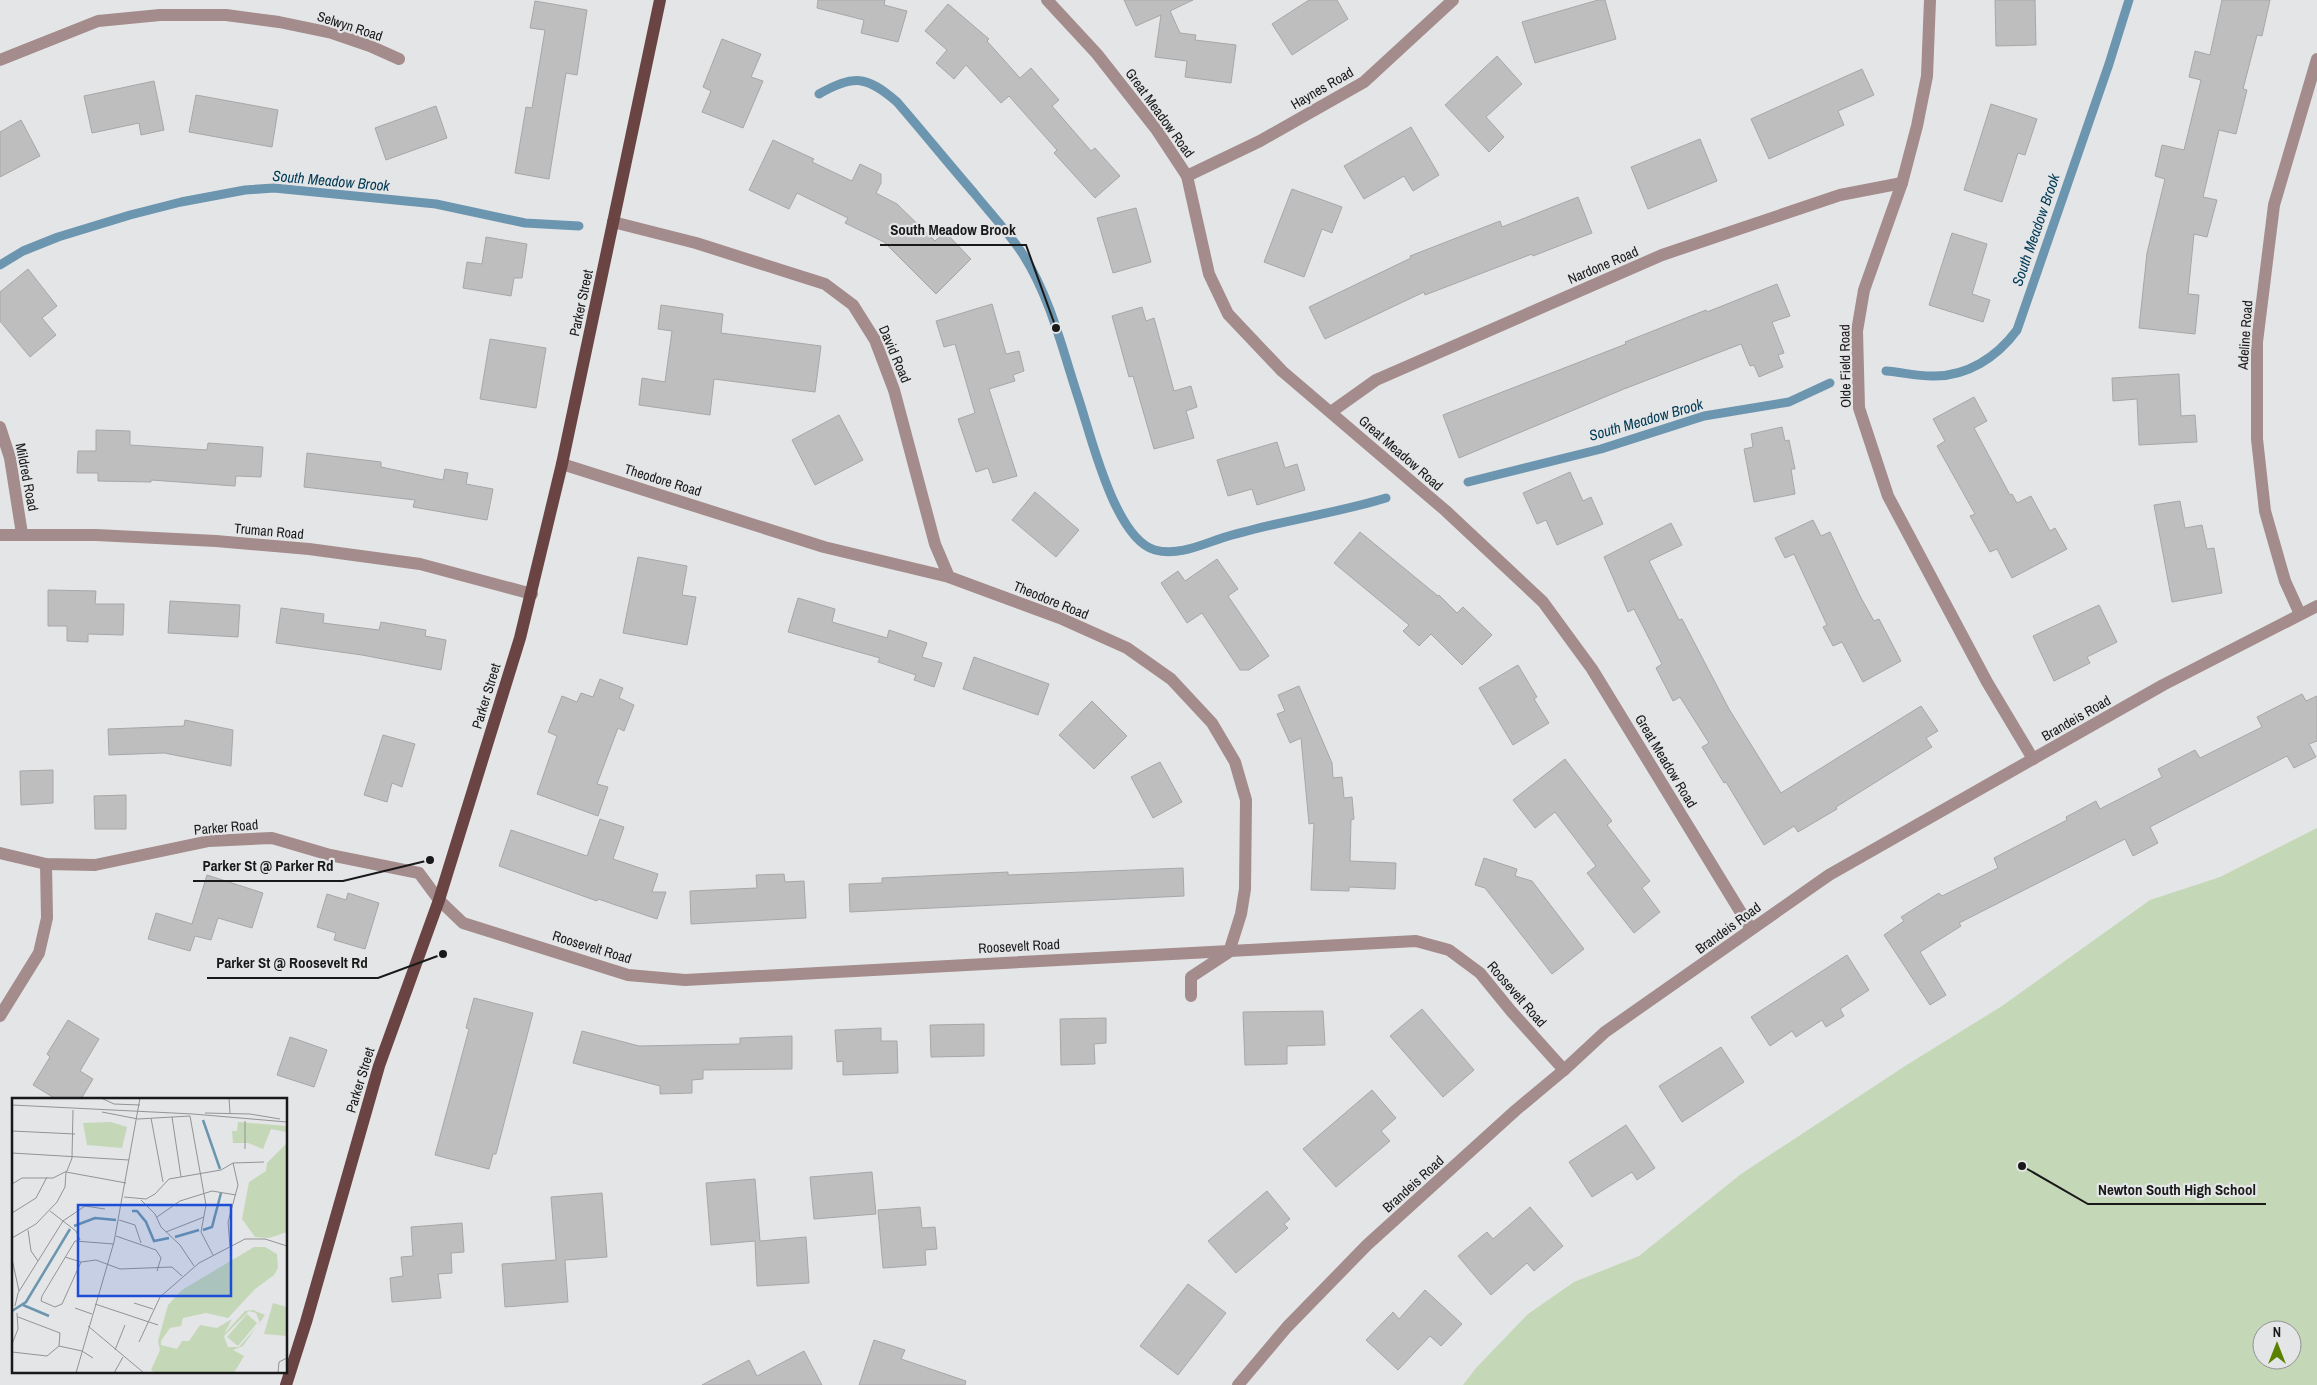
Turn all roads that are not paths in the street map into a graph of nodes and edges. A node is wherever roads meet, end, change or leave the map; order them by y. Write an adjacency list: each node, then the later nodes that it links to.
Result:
1 (660, 0): 10 (main road, Parker Street)
2 (1047, 0): 8 (street, Great Meadow Road)
3 (1453, 0): 8 (street, Haynes Road)
4 (1930, 0): 9 (street, Olde Field Road)
5 (399, 59): 7 (street, Selwyn Road)
6 (2317, 59): 19 (street, Adeline Road)
7 (0, 60)
8 (1187, 176): 11 (street, Great Meadow Road)
9 (1902, 183): 11 (street, Nardone Road); 20 (street, Olde Field Road)
10 (613, 222): 13 (main road, Parker Street); 16 (street, David Road)
11 (1331, 412): 24 (street, Great Meadow Road)
12 (0, 427): 14 (street, Mildred Road)
13 (562, 464): 16 (street, Theodore Road); 17 (main road, Parker Street)
14 (22, 534): 15 (street, Truman Road); 17 (street, Truman Road)
15 (0, 536)
16 (950, 577): 25 (street, Theodore Road)
17 (532, 594): 23 (main road, Parker Street)
18 (2317, 606): 19 (street, Brandeis Road)
19 (2300, 614): 20 (street, Brandeis Road)
20 (2033, 759): 24 (street, Brandeis Road)
21 (0, 853): 22 (street, Parker Road)
22 (46, 864): 23 (street, Parker Road); 27 (street)
23 (439, 900): 25 (street, Roosevelt Road); 29 (main road, Parker Street)
24 (1751, 929): 28 (street, Brandeis Road)
25 (1229, 952): 26 (street); 28 (street, Roosevelt Road)
26 (1191, 996)
27 (0, 1016)
28 (1564, 1070): 30 (street, Brandeis Road)
29 (286, 1385)
30 (1238, 1385)

